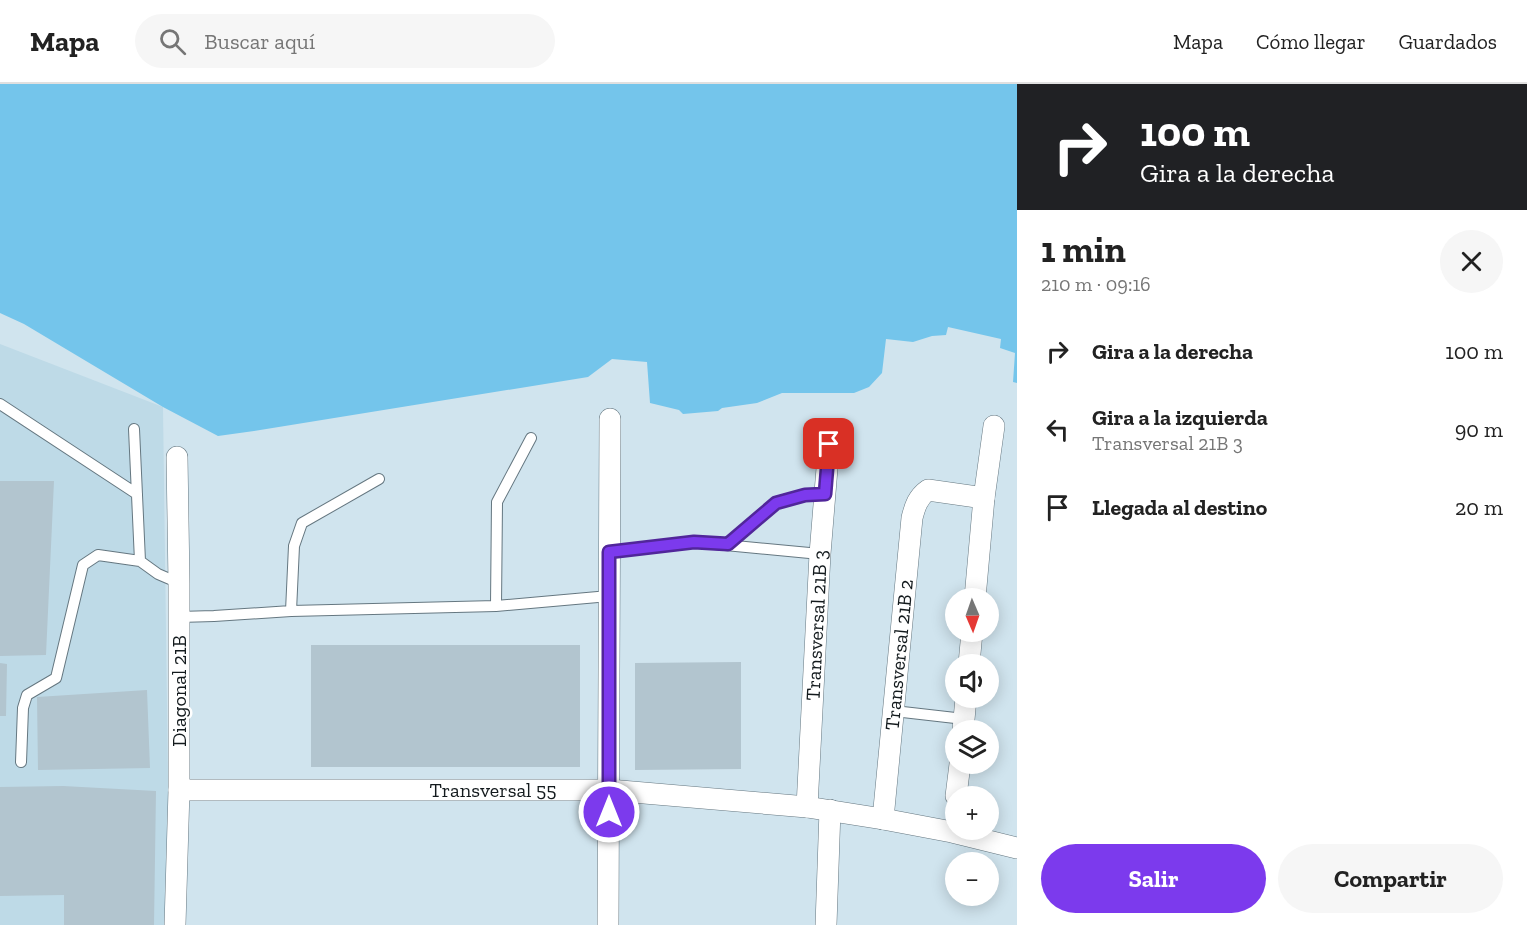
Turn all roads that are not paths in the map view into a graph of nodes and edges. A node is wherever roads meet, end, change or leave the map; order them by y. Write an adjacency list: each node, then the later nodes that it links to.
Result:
1 (0, 404): 9 (lane)
2 (610, 419): 13 (street)
3 (994, 426): 11 (street)
4 (135, 429): 9 (lane)
5 (531, 438): 19 (lane)
6 (829, 444): 10 (street, Transversal 21B 3)
7 (177, 457): 16 (street, Diagonal 21B)
8 (379, 479): 20 (lane)
9 (137, 494): 15 (lane)
10 (825, 494): 12 (lane); 14 (street, Transversal 21B 3)
11 (984, 498): 17 (street); 22 (street, Transversal 21B 2)
12 (728, 544): 13 (lane); 14 (lane)
13 (609, 552): 18 (street)
14 (820, 554): 27 (street, Transversal 21B 3)
15 (140, 561): 16 (lane); 24 (lane)
16 (179, 583): 21 (street, Diagonal 21B)
17 (976, 588)
18 (609, 596): 19 (lane); 26 (street)
19 (496, 606): 20 (lane)
20 (291, 611): 21 (lane)
21 (179, 617): 25 (street, Diagonal 21B)
22 (894, 711): 23 (lane); 29 (street, Transversal 21B 2)
23 (945, 721)
24 (21, 762)
25 (179, 790): 26 (street, Transversal 55); 33 (street, Diagonal 21B)
26 (609, 790): 27 (street, Transversal 55); 34 (street)
27 (807, 807): 28 (street, Transversal 55)
28 (830, 810): 29 (street, Transversal 55); 35 (street)
29 (883, 819): 30 (street, Transversal 55)
30 (945, 831)
31 (984, 840): 32 (street, Transversal 55)
32 (1017, 848)
33 (175, 925)
34 (608, 925)
35 (826, 925)

